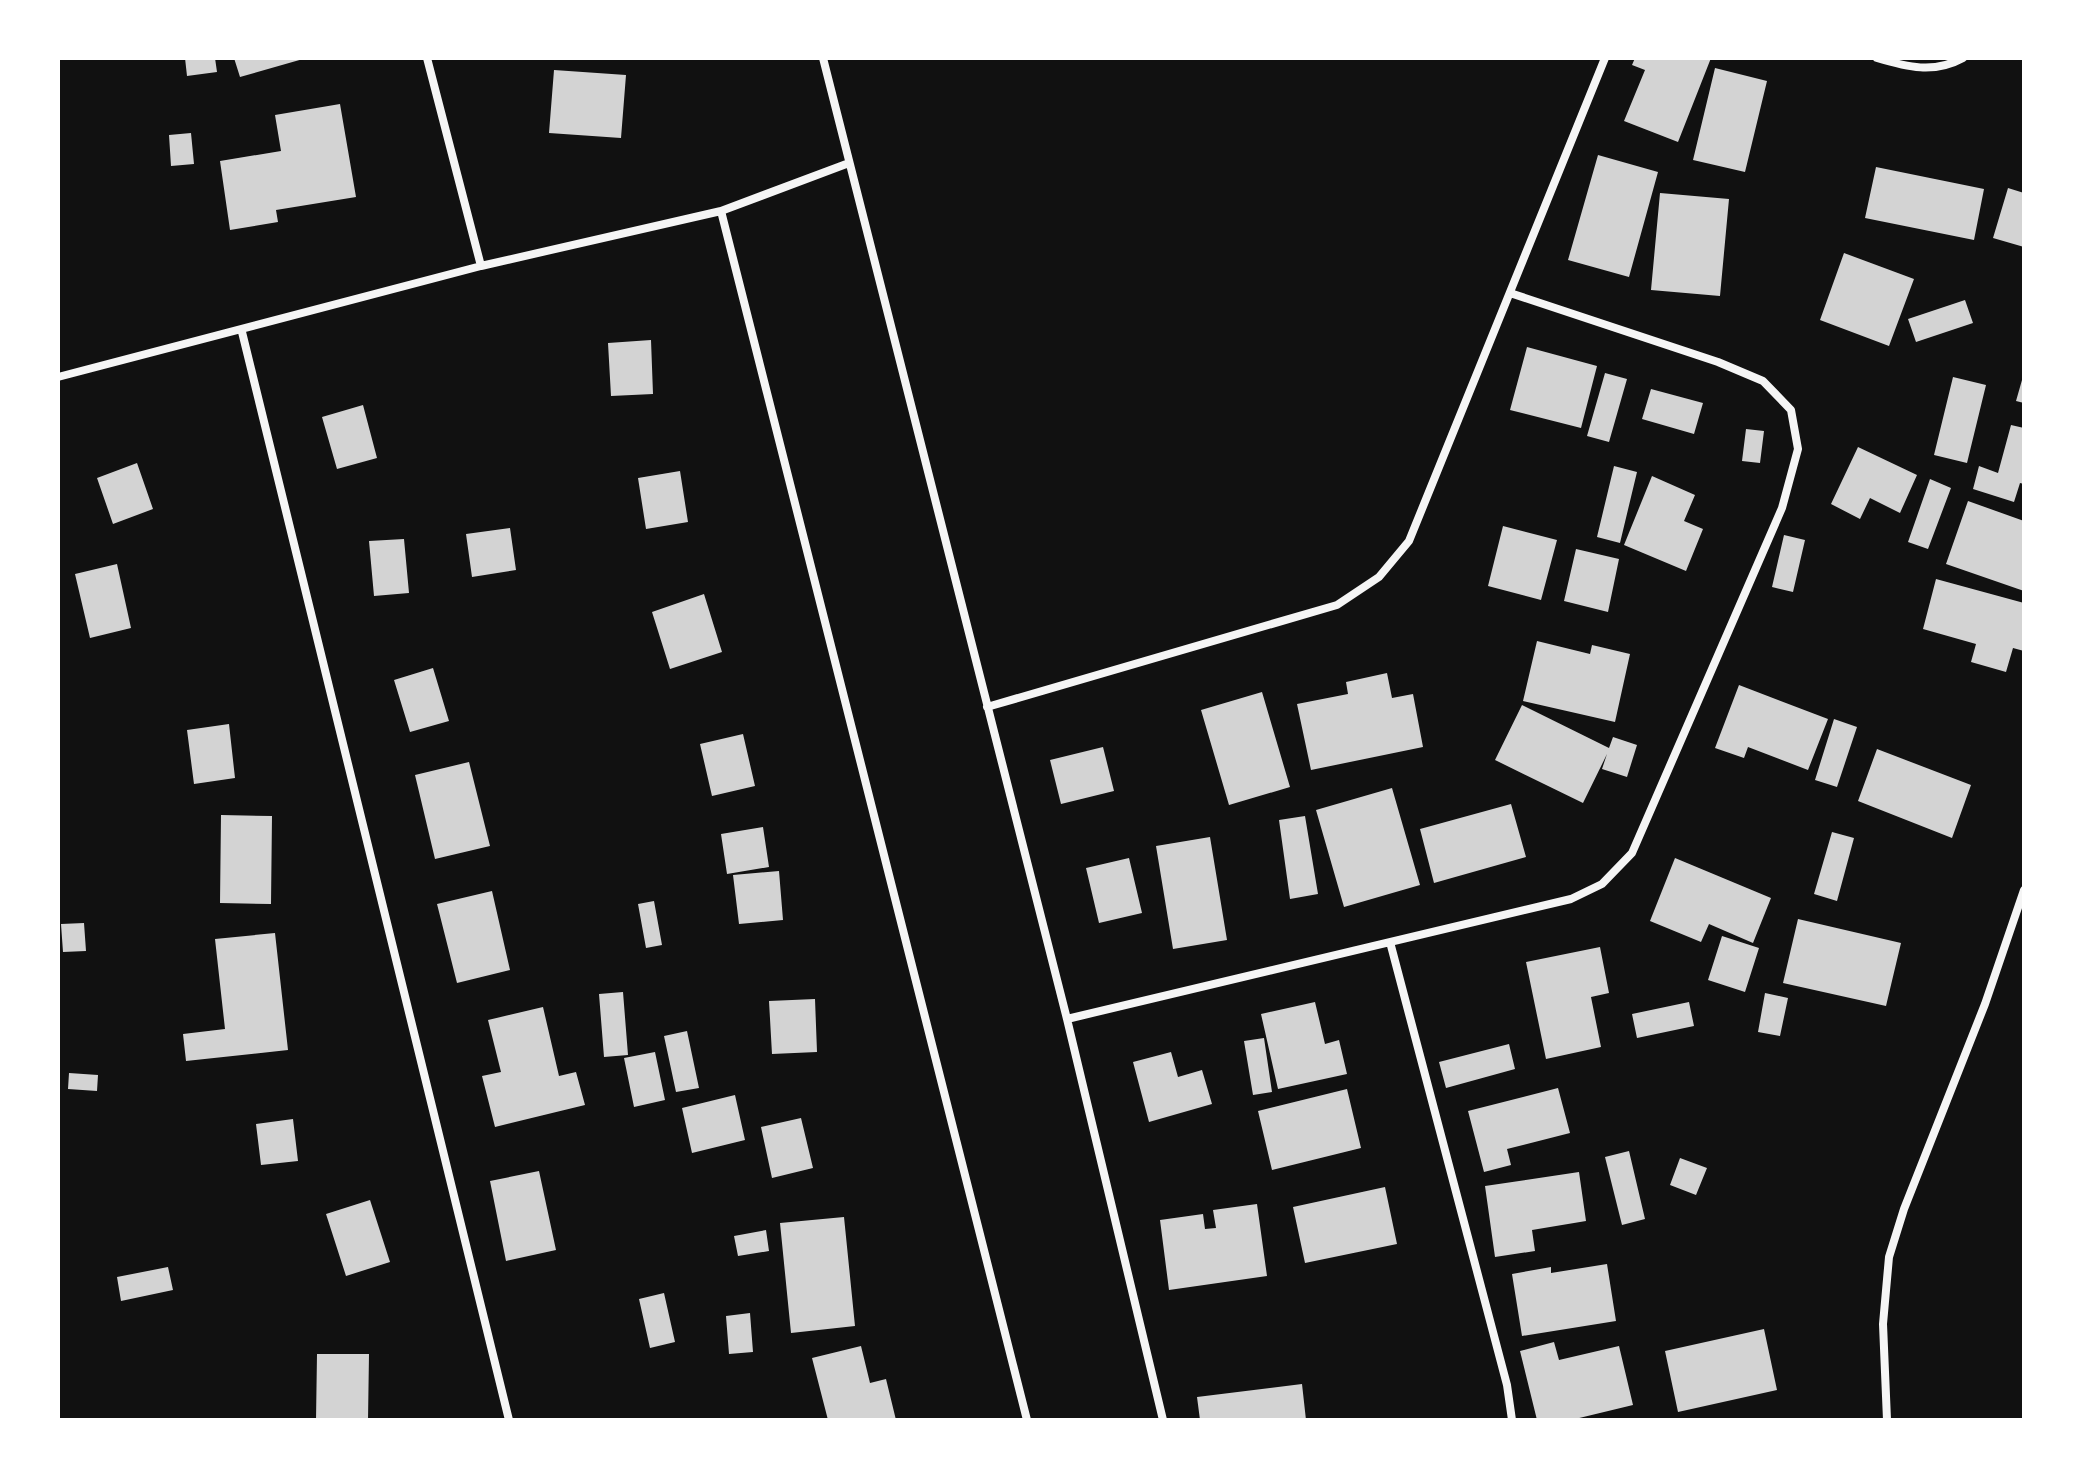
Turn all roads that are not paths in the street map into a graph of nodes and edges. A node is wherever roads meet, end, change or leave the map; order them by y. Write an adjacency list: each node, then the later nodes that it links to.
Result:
1 (427, 58): 8 (street)
2 (823, 58): 6 (street)
3 (1605, 58): 9 (street)
4 (1877, 58): 5 (street)
5 (1963, 58)
6 (849, 163): 7 (street); 12 (street)
7 (721, 211): 8 (street); 17 (street)
8 (481, 266): 10 (street)
9 (1510, 293): 12 (street); 14 (street)
10 (242, 332): 11 (street); 16 (street)
11 (58, 377)
12 (987, 707): 15 (street)
13 (2024, 890): 20 (street)
14 (1390, 942): 15 (street); 19 (street)
15 (1067, 1019): 18 (street)
16 (509, 1420)
17 (1027, 1420)
18 (1163, 1420)
19 (1512, 1420)
20 (1887, 1420)

